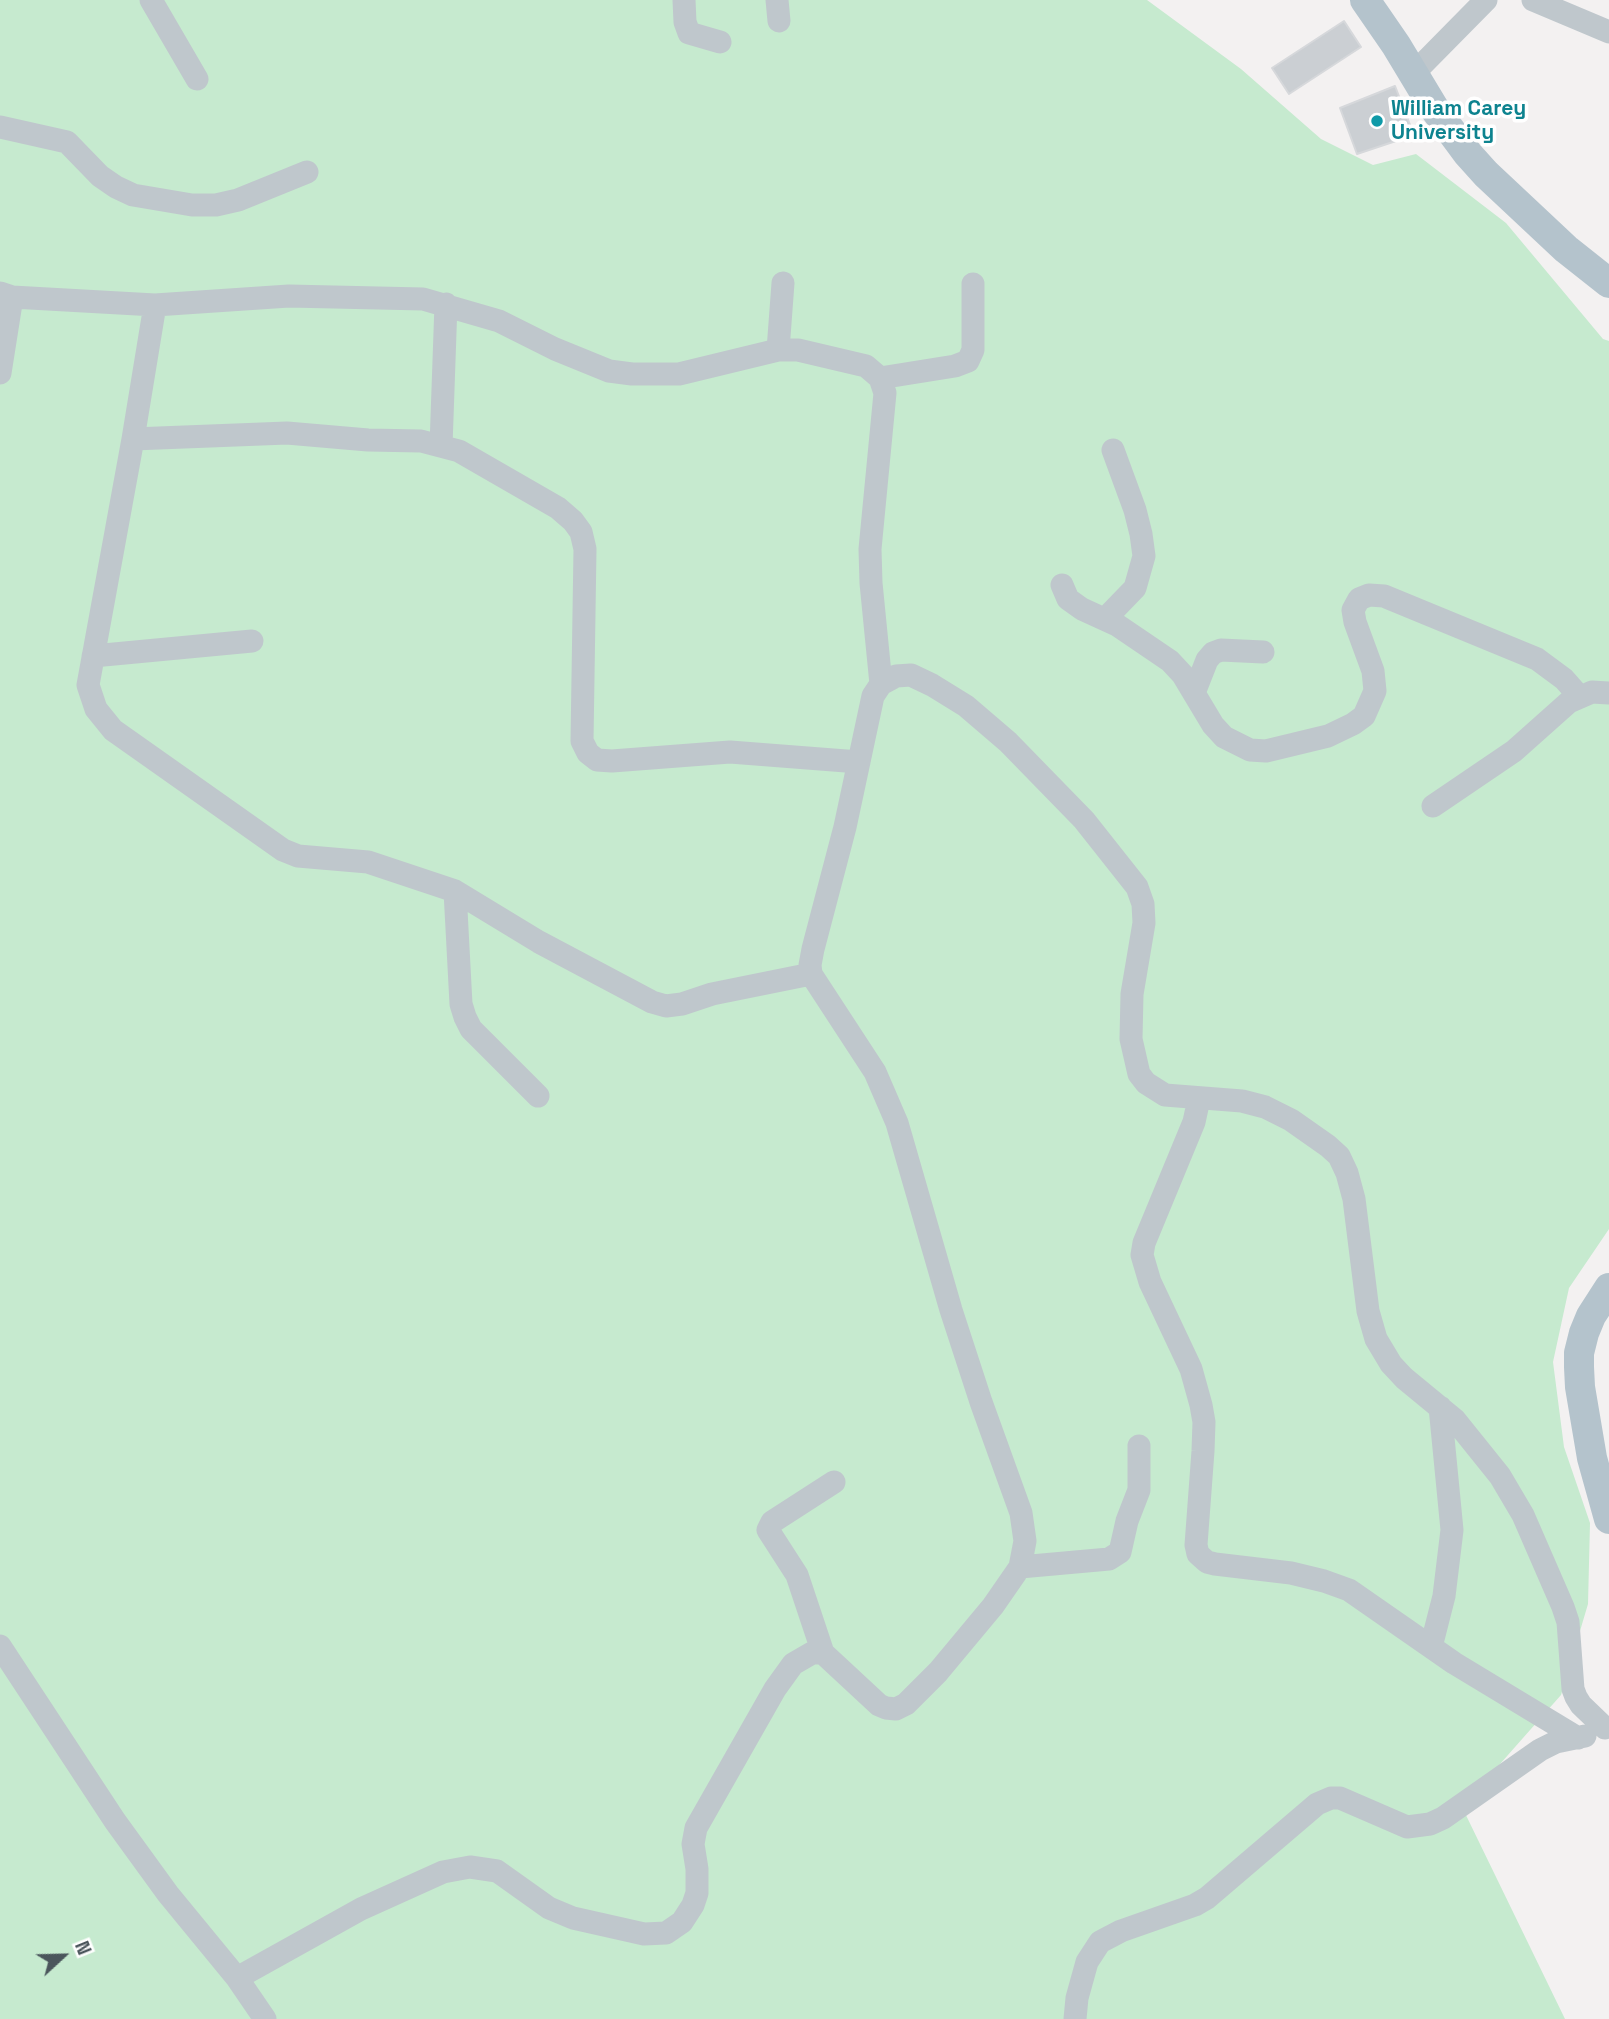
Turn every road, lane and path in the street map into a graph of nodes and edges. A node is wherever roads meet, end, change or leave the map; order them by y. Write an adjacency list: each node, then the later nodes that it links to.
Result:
1 (151, 0): 9 (street)
2 (684, 0): 7 (street)
3 (1365, 0): 8 (main road)
4 (1486, 0): 8 (street)
5 (1533, 0): 6 (street)
6 (1609, 32)
7 (720, 42)
8 (1413, 74): 13 (main road)
9 (197, 79)
10 (0, 127): 11 (street)
11 (307, 172)
12 (783, 283): 18 (street)
13 (1609, 283)
14 (973, 284): 20 (street)
15 (6, 295): 17 (street); 19 (street)
16 (446, 304): 17 (street); 18 (street); 22 (street)
17 (155, 305): 21 (street)
18 (778, 350): 20 (street)
19 (0, 373)
20 (880, 378): 29 (street)
21 (133, 439): 22 (street); 28 (street)
22 (441, 446): 33 (street)
23 (1113, 450): 25 (street)
24 (1062, 585): 25 (street)
25 (1105, 619): 30 (street)
26 (252, 641): 28 (street)
27 (1263, 652): 30 (street)
28 (93, 656): 35 (street)
29 (881, 684): 33 (street); 38 (street)
30 (1194, 693): 32 (street)
31 (1609, 693): 32 (street)
32 (1579, 696): 34 (street)
33 (859, 762): 36 (street)
34 (1433, 806)
35 (454, 891): 36 (street); 37 (street)
36 (811, 974): 44 (street)
37 (538, 1096)
38 (1199, 1099): 40 (street); 46 (street)
39 (1609, 1288): 43 (main road)
40 (1440, 1407): 46 (street); 48 (street)
41 (1139, 1446): 44 (street)
42 (834, 1482): 47 (street)
43 (1609, 1519)
44 (1020, 1567): 47 (street)
45 (0, 1646): 50 (street)
46 (1431, 1647): 49 (street)
47 (823, 1653): 50 (street)
48 (1607, 1726): 49 (street)
49 (1578, 1738): 52 (street)
50 (237, 1978): 51 (street)
51 (265, 2019)
52 (1075, 2019)

